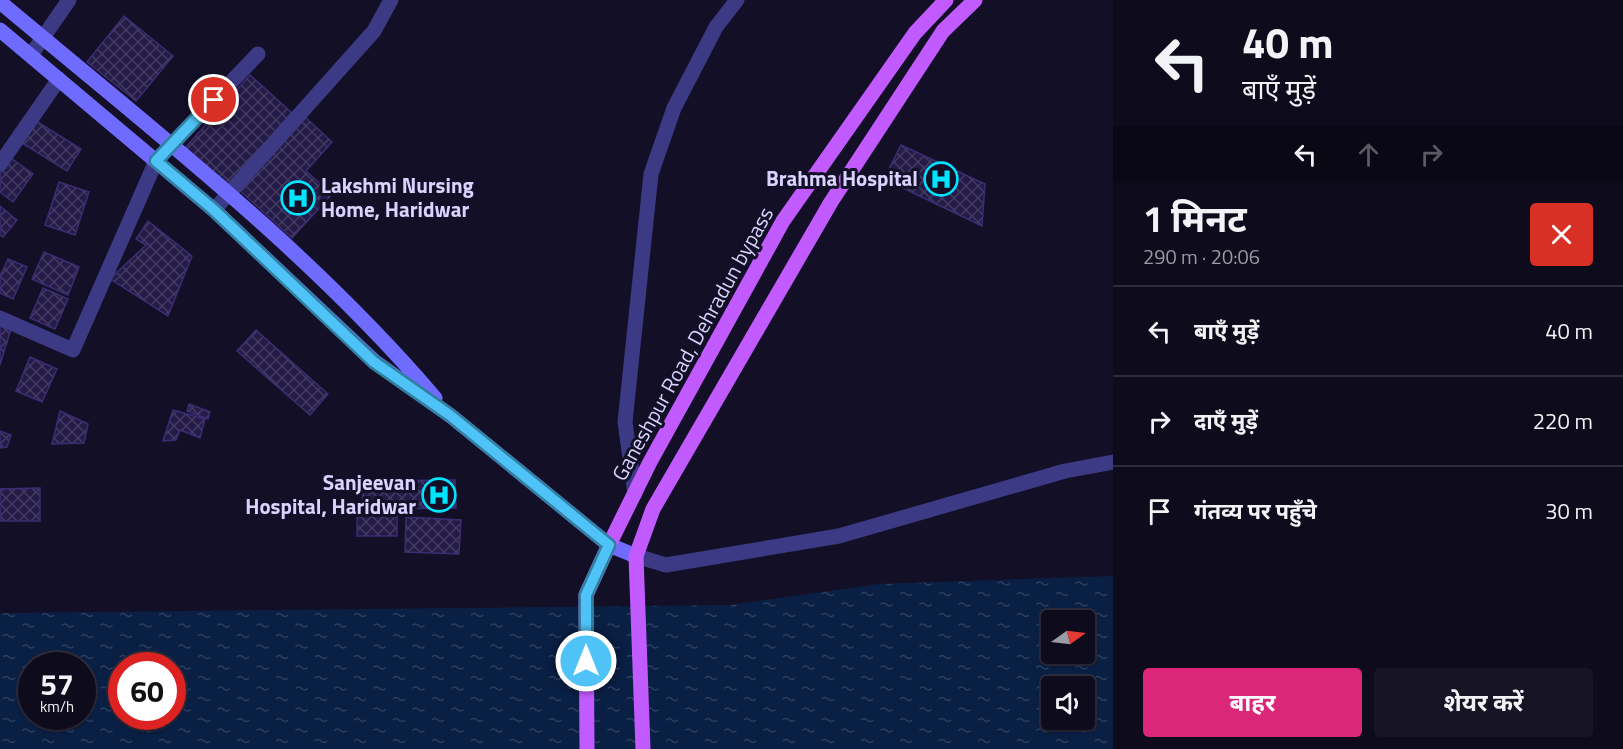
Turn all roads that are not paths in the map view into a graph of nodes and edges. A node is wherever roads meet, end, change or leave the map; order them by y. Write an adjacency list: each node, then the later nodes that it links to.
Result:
1 (69, 0): 8 (street)
2 (391, 0): 15 (street)
3 (737, 0): 20 (street)
4 (946, 0): 20 (main road, Ganeshpur Road, Dehradun bypass)
5 (975, 0): 22 (main road)
6 (0, 2): 8 (main road)
7 (0, 30): 10 (main road)
8 (43, 38): 10 (street); 12 (main road)
9 (258, 54): 12 (street)
10 (31, 56): 11 (main road)
11 (59, 79): 13 (main road); 14 (street)
12 (171, 145): 13 (street); 15 (main road)
13 (156, 161): 16 (main road); 17 (street)
14 (0, 164)
15 (228, 194): 16 (street); 18 (main road)
16 (214, 210): 18 (main road)
17 (0, 318)
18 (451, 416): 21 (main road)
19 (1113, 462): 22 (street)
20 (635, 494): 21 (main road, Ganeshpur Road, Dehradun bypass)
21 (609, 545): 22 (main road); 23 (main road, Ganeshpur Road, Dehradun bypass)
22 (636, 556): 24 (main road)
23 (587, 749)
24 (642, 749)

